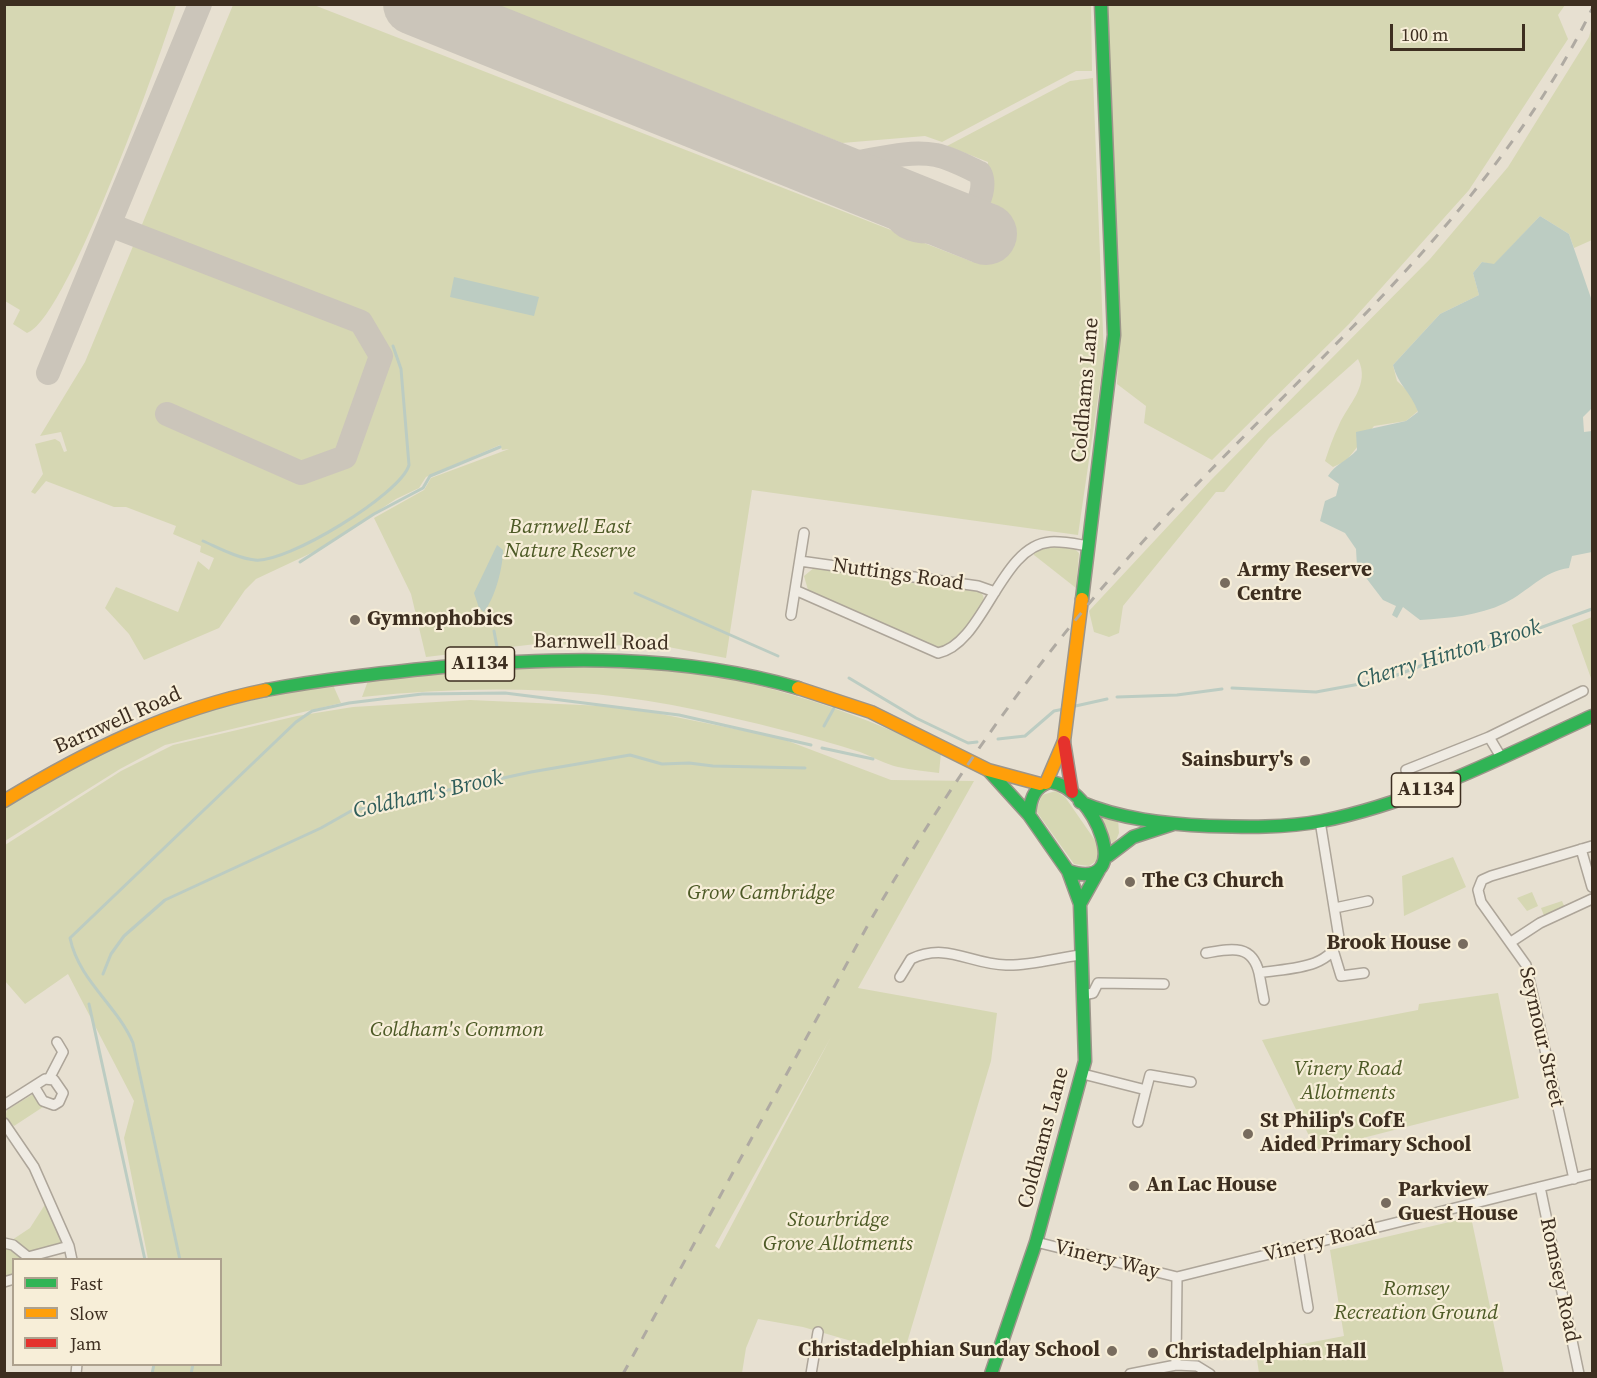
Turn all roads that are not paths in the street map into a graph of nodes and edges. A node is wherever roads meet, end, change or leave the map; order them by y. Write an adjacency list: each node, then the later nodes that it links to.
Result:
1 (1101, 4): 3 (main road, Coldhams Lane)
2 (804, 533): 4 (street)
3 (1088, 546): 6 (street, Nuttings Road); 11 (main road, Coldhams Lane)
4 (800, 561): 5 (street); 6 (street, Nuttings Road)
5 (795, 590): 6 (street, Nuttings Road); 7 (street)
6 (995, 592)
7 (791, 615)
8 (1583, 691): 10 (street)
9 (1593, 716): 12 (main road, A1134)
10 (1489, 737): 12 (street); 14 (street)
11 (1064, 741): 15 (main road, Coldhams Lane); 16 (main road, Coldhams Lane)
12 (1501, 757): 20 (main road, A1134)
13 (988, 770): 15 (main road, Barnwell Road / A1134); 17 (main road, Barnwell Road / A1134); 19 (main road, Barnwell Road / A1134)
14 (1406, 770)
15 (1043, 783): 16 (main road, A1134); 19 (main road, Coldhams Lane)
16 (1072, 792): 18 (main road)
17 (4, 801)
18 (1080, 802): 21 (main road, A1134); 24 (main road)
19 (1029, 815): 26 (main road, A1134)
20 (1320, 821): 21 (main road, A1134); 31 (street)
21 (1175, 824): 24 (main road, A1134)
22 (1593, 846): 23 (street, Seymour Street)
23 (1581, 849): 27 (street); 32 (street, Seymour Street)
24 (1108, 856): 25 (main road, A1134)
25 (1099, 870): 26 (main road); 30 (main road, Coldhams Lane)
26 (1068, 871): 30 (main road, Coldhams Lane)
27 (1593, 887)
28 (1593, 899): 32 (street)
29 (1368, 902): 31 (street)
30 (1080, 904): 35 (main road, Coldhams Lane)
31 (1335, 908): 34 (street)
32 (1511, 942): 54 (street, Seymour Street)
33 (1206, 953): 36 (street)
34 (1334, 953): 36 (street); 37 (street)
35 (1080, 955): 38 (main road, Coldhams Lane); 39 (street)
36 (1259, 973): 43 (street)
37 (1364, 973)
38 (1081, 974): 40 (street); 42 (main road, Coldhams Lane)
39 (900, 977)
40 (1098, 983): 41 (street); 42 (street)
41 (1164, 984)
42 (1083, 995): 45 (main road, Coldhams Lane)
43 (1264, 1000)
44 (57, 1042): 46 (street)
45 (1083, 1074): 49 (street); 56 (main road, Coldhams Lane)
46 (49, 1078): 48 (street); 48 (street)
47 (1191, 1082): 49 (street)
48 (34, 1086): 50 (street)
49 (1146, 1090): 51 (street)
50 (4, 1105)
51 (1138, 1122)
52 (4, 1123): 58 (street)
53 (1593, 1174): 54 (street, Vinery Road)
54 (1574, 1179): 55 (street, Vinery Road)
55 (1540, 1187): 59 (street, Vinery Road); 70 (street, Romsey Road)
56 (1036, 1242): 62 (street, Vinery Way); 66 (main road, Coldhams Lane)
57 (4, 1243): 60 (street)
58 (69, 1246): 60 (street); 61 (street)
59 (1298, 1248): 62 (street, Vinery Road); 63 (street)
60 (27, 1258)
61 (72, 1258)
62 (1177, 1277): 65 (street)
63 (1308, 1308)
64 (818, 1332): 67 (street)
65 (1176, 1365): 68 (street); 69 (street)
66 (994, 1373)
67 (811, 1374)
68 (1130, 1374)
69 (1209, 1374)
70 (1579, 1374)

